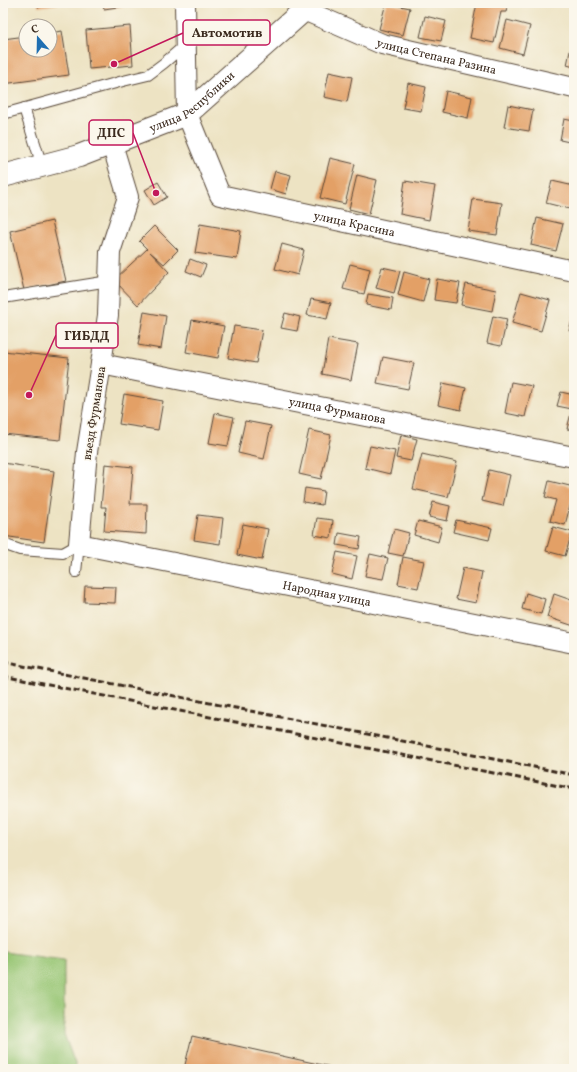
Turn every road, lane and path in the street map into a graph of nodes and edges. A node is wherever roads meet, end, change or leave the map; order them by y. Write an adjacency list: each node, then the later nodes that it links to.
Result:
1 (184, 3): 3 (street)
2 (308, 6): 4 (street, улица Степана Разина); 7 (main road, улица Республики)
3 (186, 44): 5 (lane); 7 (street)
4 (574, 88)
5 (24, 108): 6 (lane); 9 (lane)
6 (3, 114)
7 (187, 114): 8 (main road, улица Республики); 11 (street, улица Красина)
8 (112, 144): 9 (main road, улица Республики); 12 (street, въезд Фурманова)
9 (42, 166): 10 (main road, улица Республики)
10 (3, 176)
11 (574, 270)
12 (109, 281): 13 (lane); 14 (street, въезд Фурманова)
13 (3, 298)
14 (101, 364): 15 (street, улица Фурманова); 17 (street, въезд Фурманова)
15 (574, 457)
16 (3, 544): 17 (lane)
17 (79, 544): 18 (lane); 19 (street, Народная улица)
18 (76, 572)
19 (574, 643)

